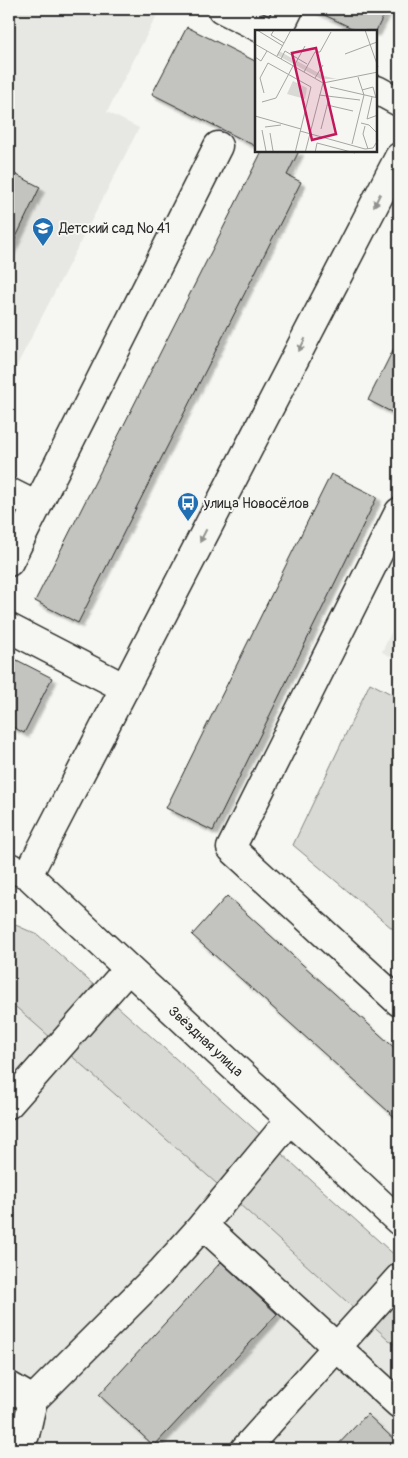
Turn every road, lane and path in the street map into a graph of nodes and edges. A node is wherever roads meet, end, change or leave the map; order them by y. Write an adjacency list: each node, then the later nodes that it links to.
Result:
1 (222, 9): 3 (street)
2 (289, 9): 4 (street)
3 (264, 30)
4 (278, 30)
5 (378, 91): 6 (street)
6 (399, 102)
7 (218, 146): 10 (street)
8 (399, 157): 14 (street, one-way to 14)
9 (9, 492): 10 (street)
10 (37, 506): 12 (street)
11 (399, 512): 17 (street)
12 (9, 562)
13 (9, 628): 14 (street)
14 (124, 688): 15 (street)
15 (18, 871): 16 (street, Звёздная улица)
16 (128, 969): 18 (street); 19 (street, Звёздная улица)
17 (399, 1002)
18 (9, 1104)
19 (290, 1120): 20 (street, Звёздная улица); 21 (street)
20 (399, 1221)
21 (203, 1225): 23 (street); 25 (street)
22 (399, 1278): 23 (street)
23 (337, 1347): 26 (street); 27 (street)
24 (9, 1386): 25 (street)
25 (33, 1400): 28 (street)
26 (399, 1404)
27 (253, 1447)
28 (12, 1449)

